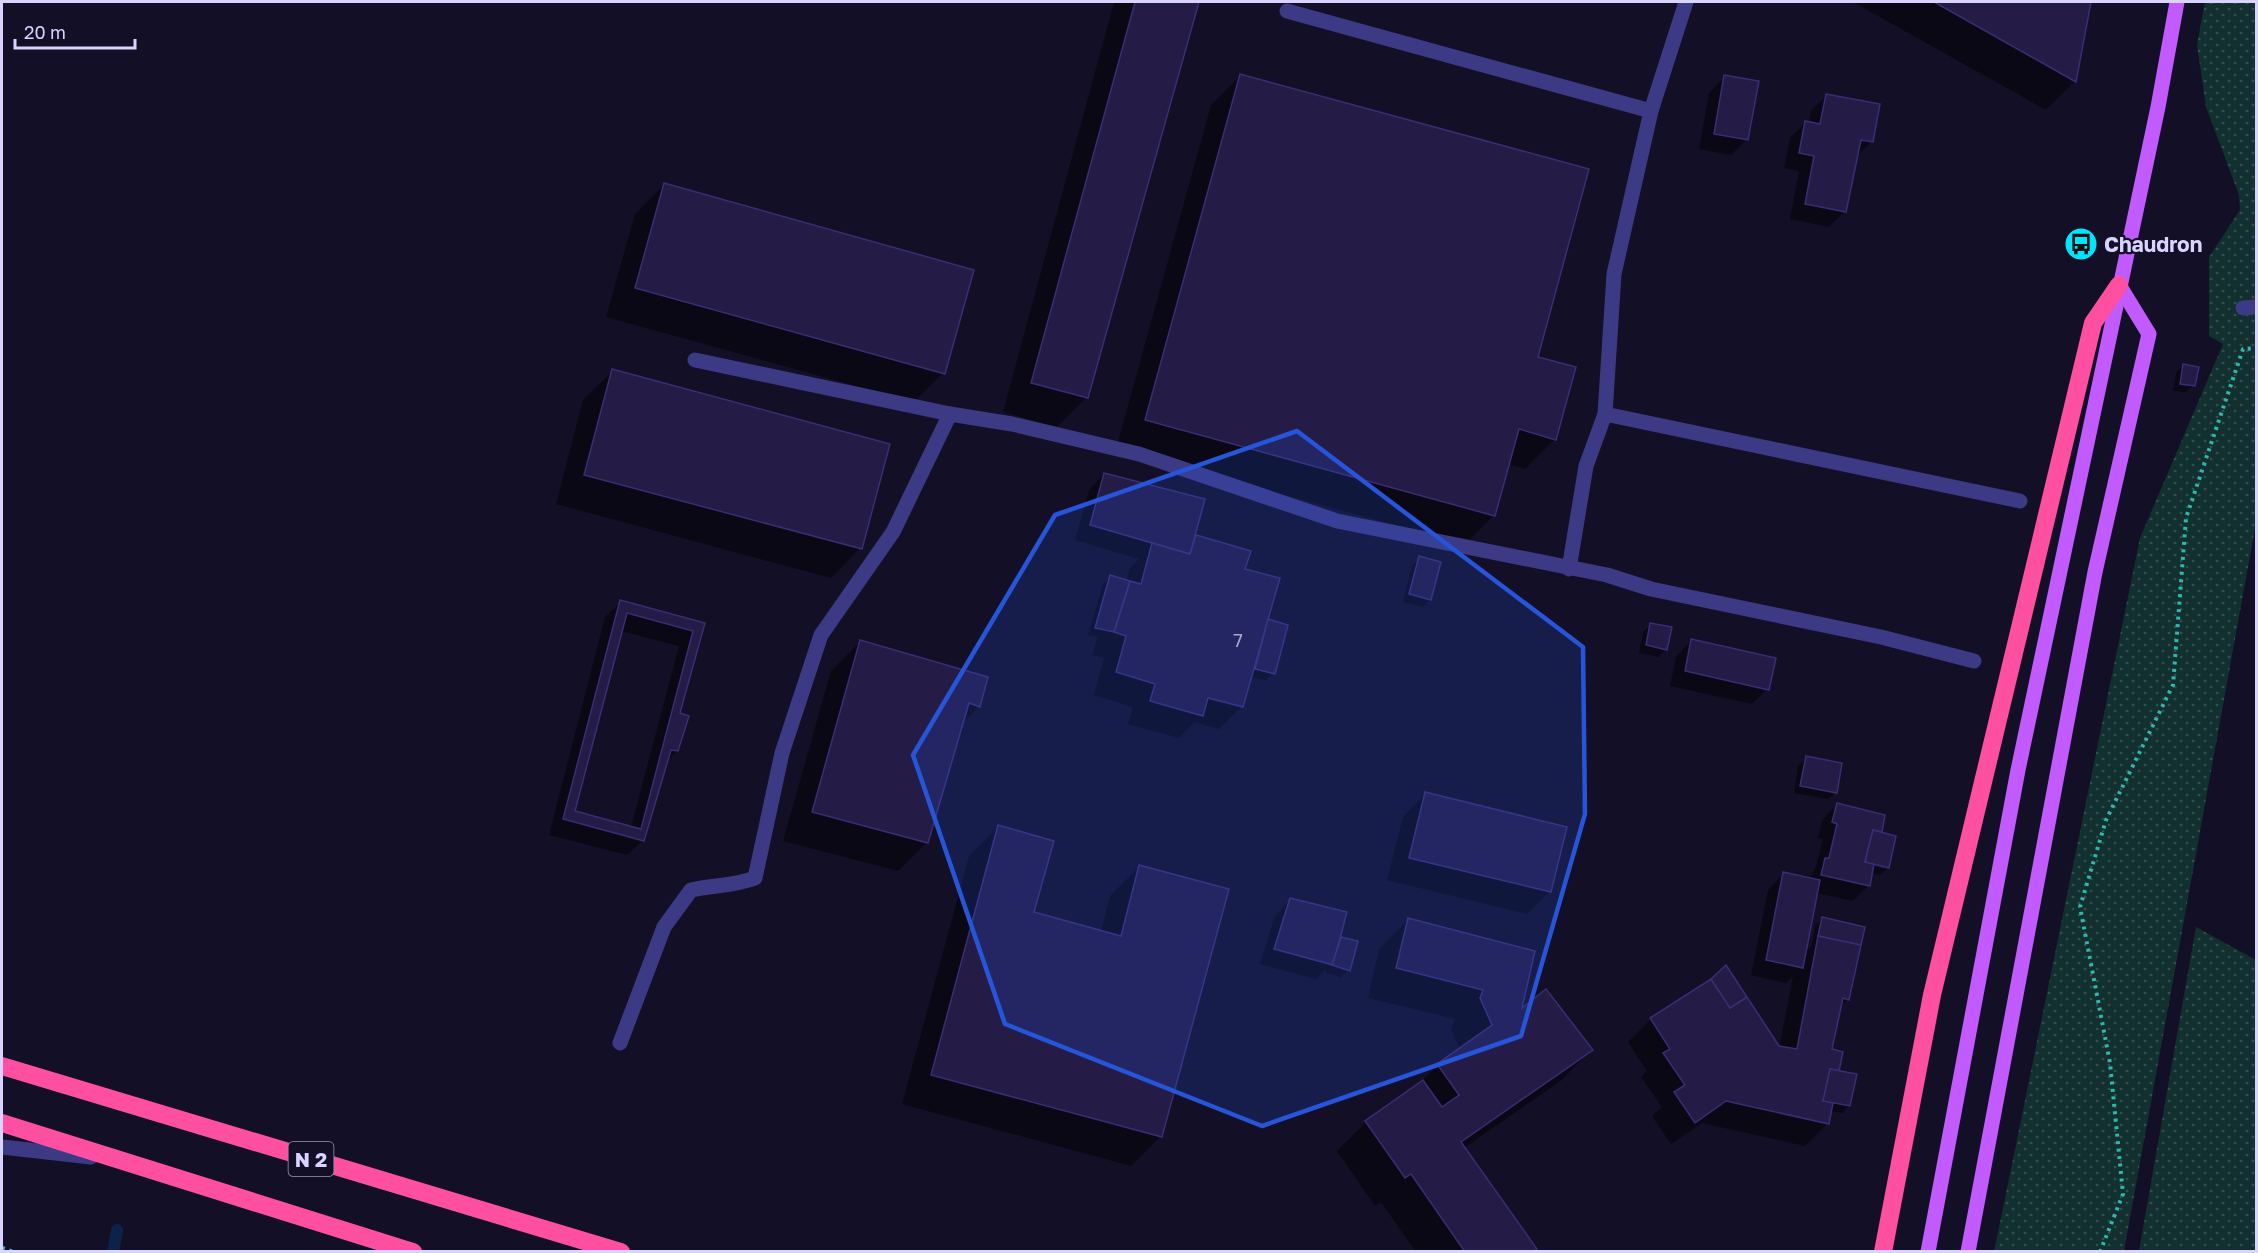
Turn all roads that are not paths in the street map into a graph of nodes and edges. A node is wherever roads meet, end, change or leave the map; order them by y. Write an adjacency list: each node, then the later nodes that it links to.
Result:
1 (1686, 2): 4 (street)
2 (2178, 2): 5 (main road)
3 (1287, 11): 4 (street)
4 (1652, 111): 8 (street)
5 (2119, 285): 19 (highway); 20 (main road); 21 (main road)
6 (695, 360): 7 (street)
7 (951, 414): 10 (street); 12 (street)
8 (1605, 414): 9 (street); 10 (street)
9 (2020, 501)
10 (1569, 569): 11 (street)
11 (1974, 661)
12 (620, 1043)
13 (2, 1066): 18 (highway, N 2)
14 (2, 1123): 16 (highway)
15 (2, 1147): 16 (street)
16 (128, 1161): 17 (highway)
17 (413, 1251)
18 (621, 1251)
19 (1883, 1251)
20 (1928, 1251)
21 (1968, 1251)

